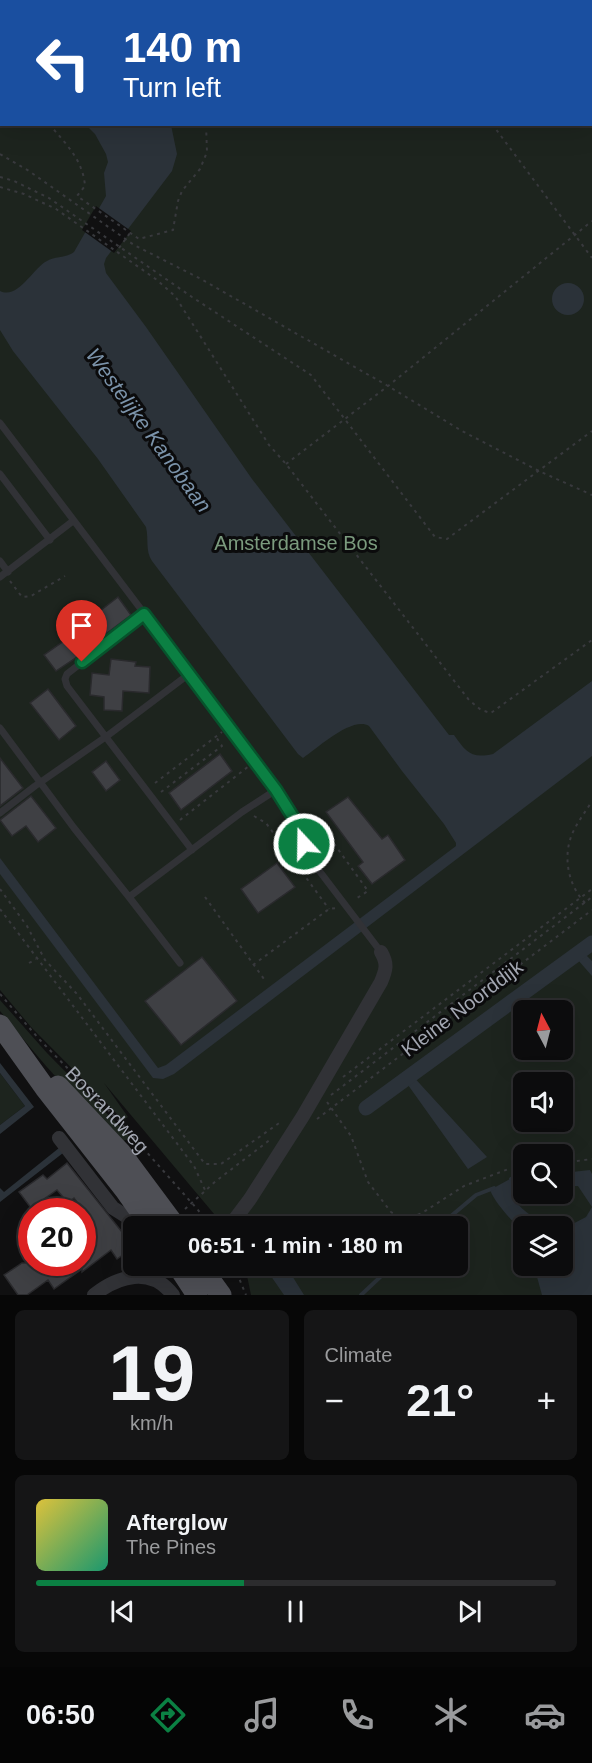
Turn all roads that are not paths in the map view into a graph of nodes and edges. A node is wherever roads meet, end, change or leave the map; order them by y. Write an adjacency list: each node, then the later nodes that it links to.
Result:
1 (0, 423): 3 (lane)
2 (0, 474): 4 (lane)
3 (73, 521): 4 (lane); 7 (lane)
4 (50, 540): 6 (lane)
5 (0, 561): 6 (lane)
6 (4, 574)
7 (144, 614): 8 (lane); 10 (lane)
8 (189, 674): 10 (lane); 12 (lane)
9 (0, 729): 11 (lane)
10 (106, 736): 11 (lane); 14 (lane)
11 (41, 783): 13 (lane); 15 (lane)
12 (276, 790): 14 (lane); 16 (lane)
13 (0, 813)
14 (192, 850): 15 (lane)
15 (129, 897): 17 (lane)
16 (381, 952): 24 (street)
17 (180, 963)
18 (0, 1025): 19 (main road, Bosrandweg)
19 (16, 1046): 22 (main road, Bosrandweg); 23 (main road, Bosrandweg)
20 (59, 1138): 21 (street)
21 (125, 1216)
22 (143, 1216)
23 (176, 1216)
24 (237, 1216)
25 (129, 1276): 30 (street)
26 (149, 1276): 29 (street)
27 (185, 1276): 31 (main road)
28 (207, 1276): 32 (main road)
29 (170, 1291)
30 (94, 1295)
31 (198, 1295)
32 (221, 1295)

